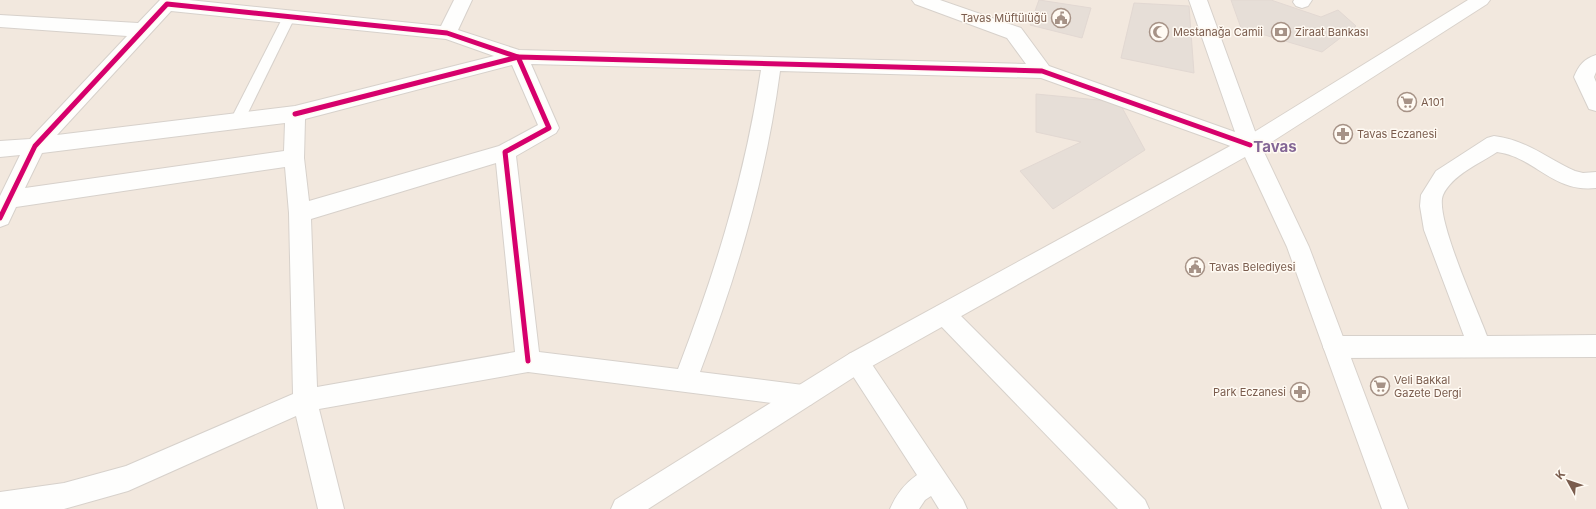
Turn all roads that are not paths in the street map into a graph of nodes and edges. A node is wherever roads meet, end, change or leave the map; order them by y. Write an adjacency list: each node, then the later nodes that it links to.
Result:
1 (463, 0): 9 (street)
2 (920, 0): 13 (street)
3 (1198, 0): 17 (street)
4 (1481, 0): 17 (street)
5 (167, 2): 6 (street); 8 (street)
6 (289, 17): 9 (street); 16 (lane)
7 (0, 21): 8 (street)
8 (141, 30): 18 (street)
9 (447, 33): 10 (street)
10 (518, 57): 12 (street); 15 (street); 20 (street)
11 (1596, 62): 14 (street)
12 (771, 64): 13 (street); 32 (street)
13 (1042, 71): 17 (street)
14 (1596, 104)
15 (295, 114): 16 (street); 21 (street)
16 (237, 121): 18 (street)
17 (1250, 145): 26 (street); 28 (street)
18 (35, 146): 19 (street); 23 (street)
19 (0, 149)
20 (505, 152): 24 (street); 30 (street)
21 (294, 158): 23 (street); 24 (street)
22 (1596, 180): 29 (street)
23 (10, 199): 25 (street)
24 (300, 213): 34 (street)
25 (0, 218)
26 (944, 314): 31 (street); 42 (street)
27 (1596, 346): 29 (street)
28 (1335, 347): 29 (street); 43 (street)
29 (1480, 347)
30 (528, 361): 32 (street); 34 (street)
31 (857, 362): 33 (street); 35 (street)
32 (685, 381): 33 (street)
33 (803, 396): 39 (street)
34 (305, 400): 36 (street); 38 (street)
35 (934, 479): 40 (street); 41 (street)
36 (63, 503): 37 (street)
37 (0, 505)
38 (331, 509)
39 (624, 509)
40 (903, 509)
41 (954, 509)
42 (1136, 509)
43 (1395, 509)

